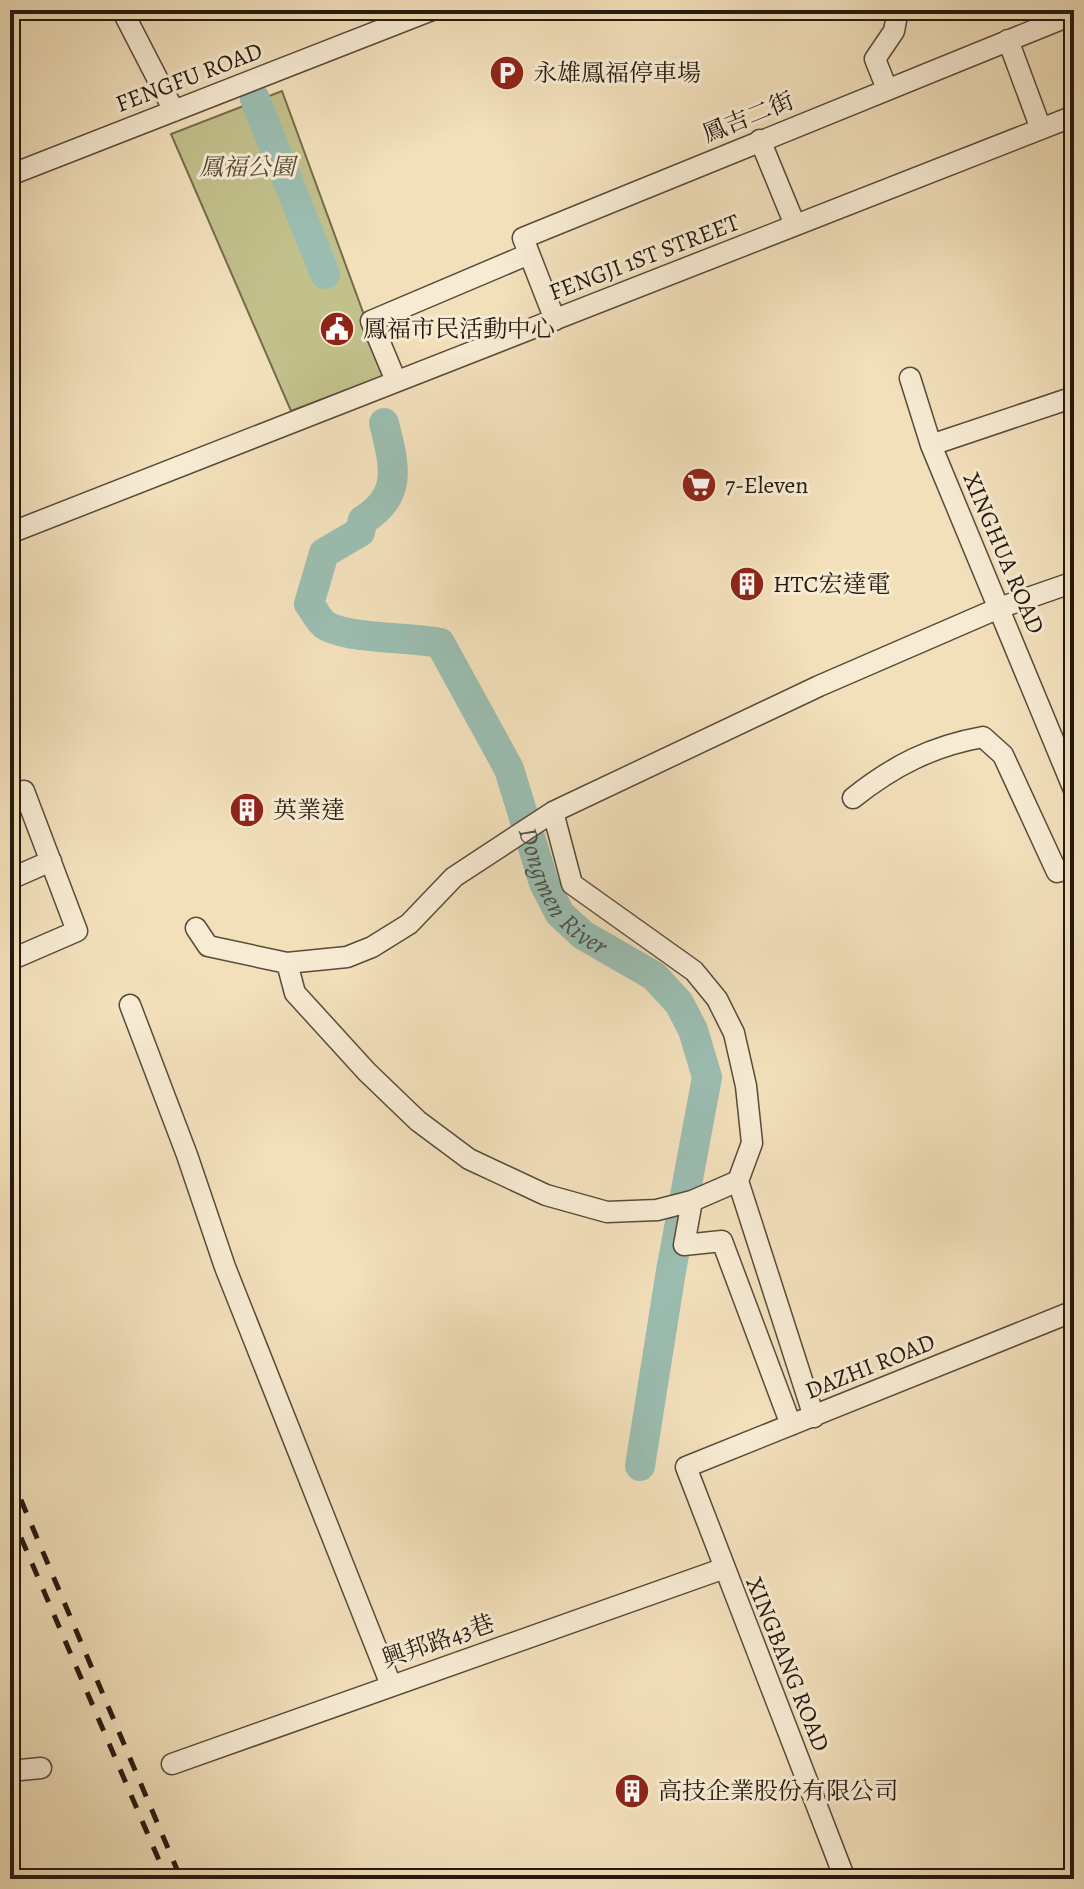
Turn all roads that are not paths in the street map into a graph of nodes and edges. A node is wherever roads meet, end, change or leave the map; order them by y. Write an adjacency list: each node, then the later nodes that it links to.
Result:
1 (122, 10): 7 (street)
2 (432, 10): 7 (street, FENGFU ROAD)
3 (898, 10): 6 (street)
4 (1074, 14): 5 (street, 鳳吉二街)
5 (1008, 40): 6 (street, 鳳吉二街); 9 (street)
6 (887, 89): 10 (street, 鳳吉二街)
7 (174, 111): 11 (street, FENGFU ROAD)
8 (1074, 116): 9 (street, FENGJI 1ST STREET)
9 (1041, 129): 12 (street, FENGJI 1ST STREET)
10 (760, 140): 12 (street); 13 (street, 鳳吉二街)
11 (10, 175)
12 (795, 225): 14 (street, FENGJI 1ST STREET)
13 (529, 254): 14 (street); 16 (street)
14 (555, 320): 16 (street, FENGJI 1ST STREET)
15 (910, 378): 18 (street, XINGHUA ROAD)
16 (393, 383): 19 (street, FENGJI 1ST STREET)
17 (1074, 397): 18 (street)
18 (931, 445): 21 (street, XINGHUA ROAD)
19 (10, 533)
20 (1074, 582): 21 (street)
21 (999, 608): 22 (street, XINGHUA ROAD); 25 (street)
22 (1074, 790)
23 (17, 794): 26 (street)
24 (853, 798): 27 (street)
25 (553, 812): 31 (street); 33 (street)
26 (51, 861): 28 (street); 30 (street)
27 (1074, 867)
28 (10, 879)
29 (196, 928): 31 (street)
30 (10, 960)
31 (287, 963): 34 (street)
32 (130, 1005): 40 (street)
33 (738, 1181): 34 (street); 36 (street)
34 (691, 1201): 37 (street)
35 (1074, 1311): 36 (street, DAZHI ROAD)
36 (814, 1417): 37 (street, DAZHI ROAD)
37 (791, 1425): 38 (street, DAZHI ROAD)
38 (686, 1467): 39 (street, XINGBANG ROAD)
39 (722, 1569): 40 (street, 興邦路43巷); 44 (street, XINGBANG ROAD)
40 (391, 1685): 41 (street, 興邦路43巷)
41 (172, 1764)
42 (41, 1768): 43 (street)
43 (10, 1771)
44 (845, 1879)

